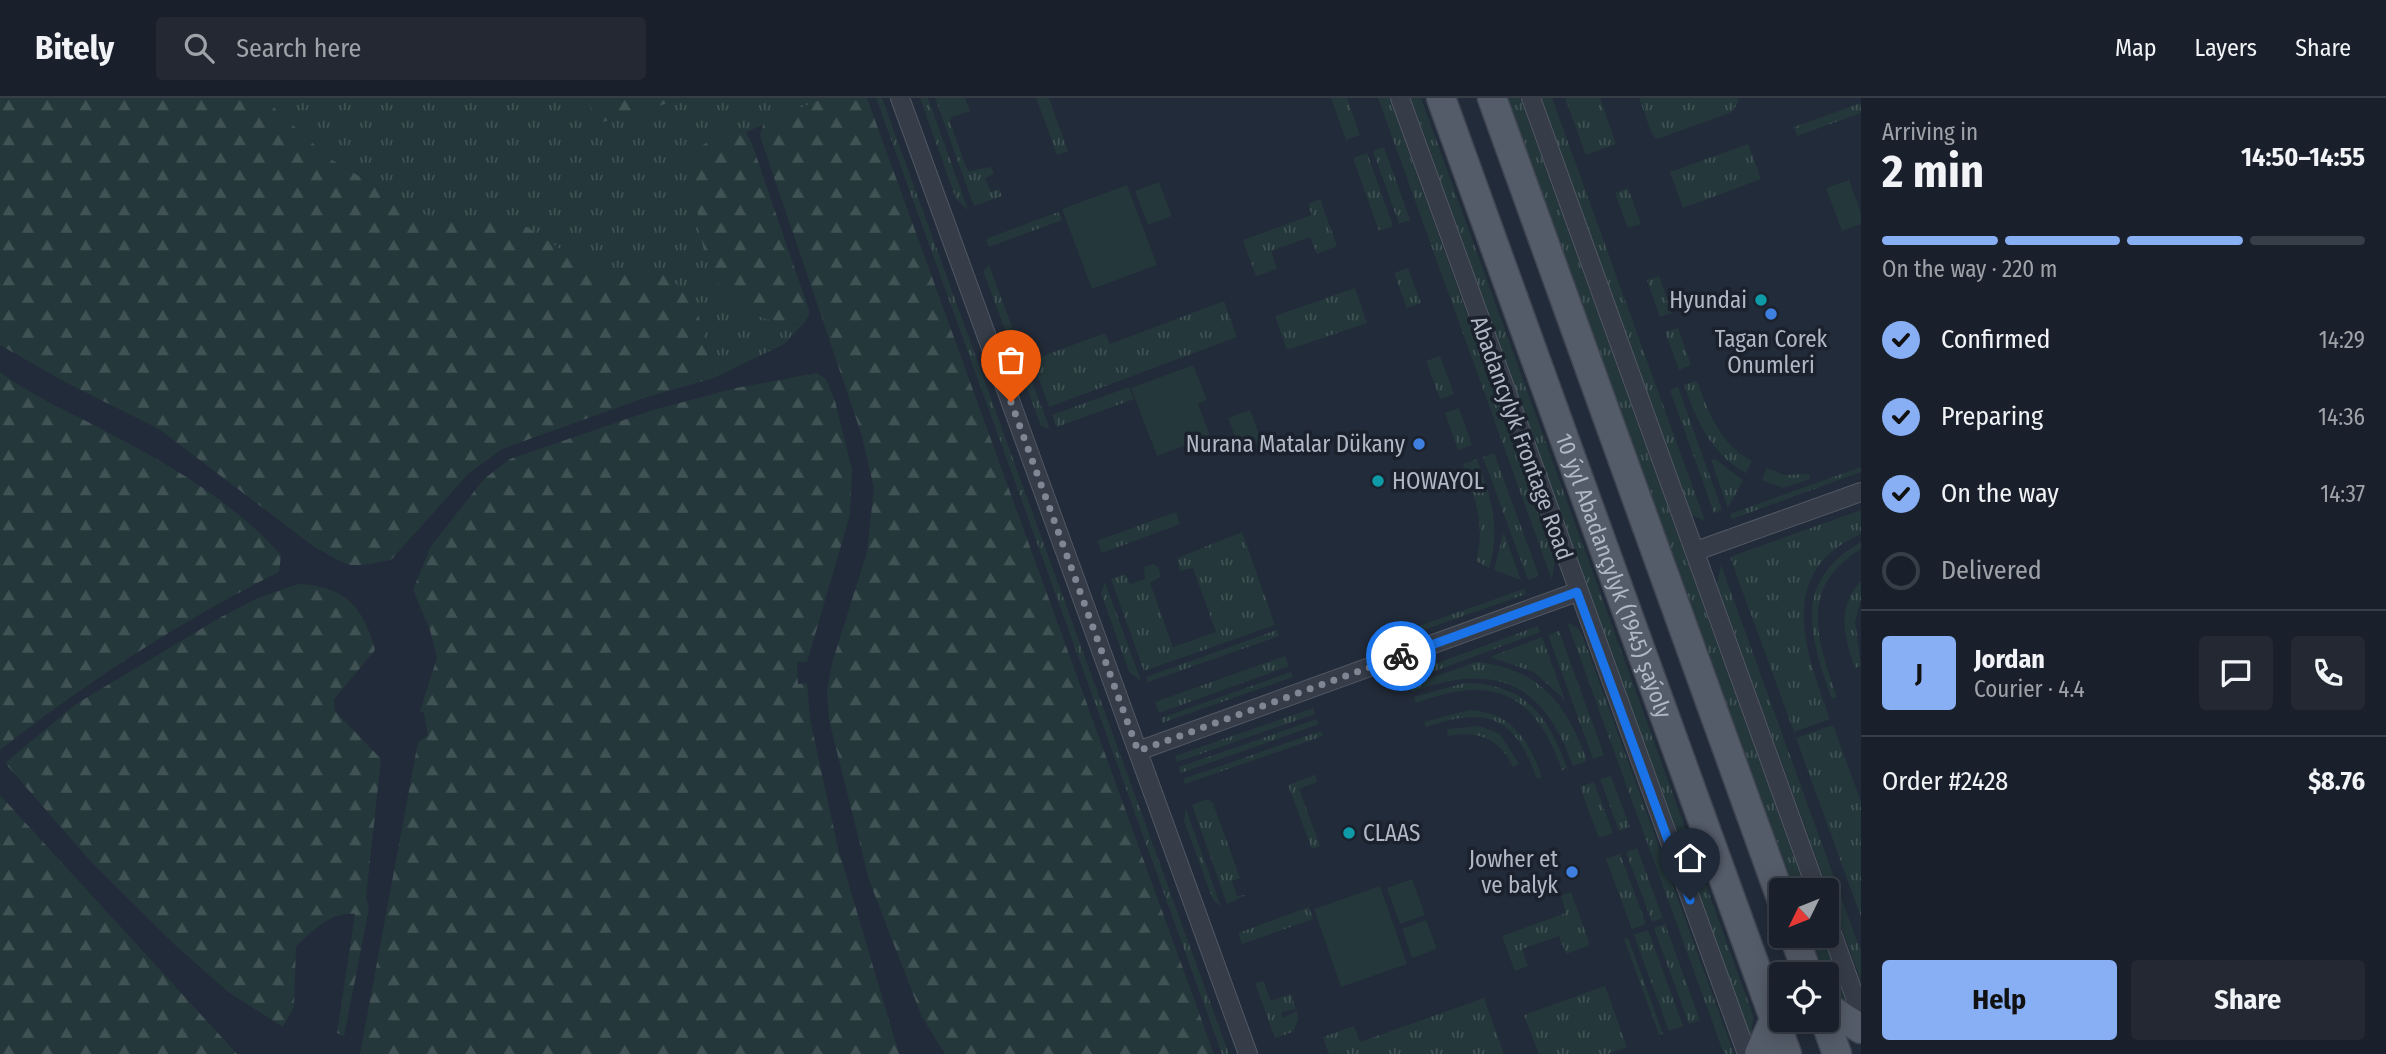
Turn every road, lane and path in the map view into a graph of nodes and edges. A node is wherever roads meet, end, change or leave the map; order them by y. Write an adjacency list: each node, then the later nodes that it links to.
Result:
1 (900, 98): 9 (street)
2 (1400, 98): 8 (street, Abadancylyk Frontage Road)
3 (1441, 98): 13 (main road, 10 ýyl Abadançylyk (1945) şaýoly)
4 (1492, 98): 10 (main road, 10 ýyl Abadançylyk (1945) şaýoly)
5 (1531, 98): 7 (street)
6 (1861, 492): 7 (street)
7 (1696, 551): 11 (street)
8 (1577, 592): 9 (street); 21 (street, Abadancylyk Frontage Road)
9 (1138, 751): 20 (street)
10 (1774, 878)
11 (1812, 878)
12 (1837, 948): 14 (street)
13 (1769, 1006)
14 (1861, 1014)
15 (1839, 1015): 16 (main road)
16 (1861, 1029)
17 (1769, 1031): 22 (main road)
18 (1779, 1032): 23 (main road, 10 ýyl Abadançylyk (1945) şaýoly)
19 (1829, 1032): 24 (main road)
20 (1248, 1054)
21 (1747, 1054)
22 (1759, 1054)
23 (1787, 1054)
24 (1837, 1054)

